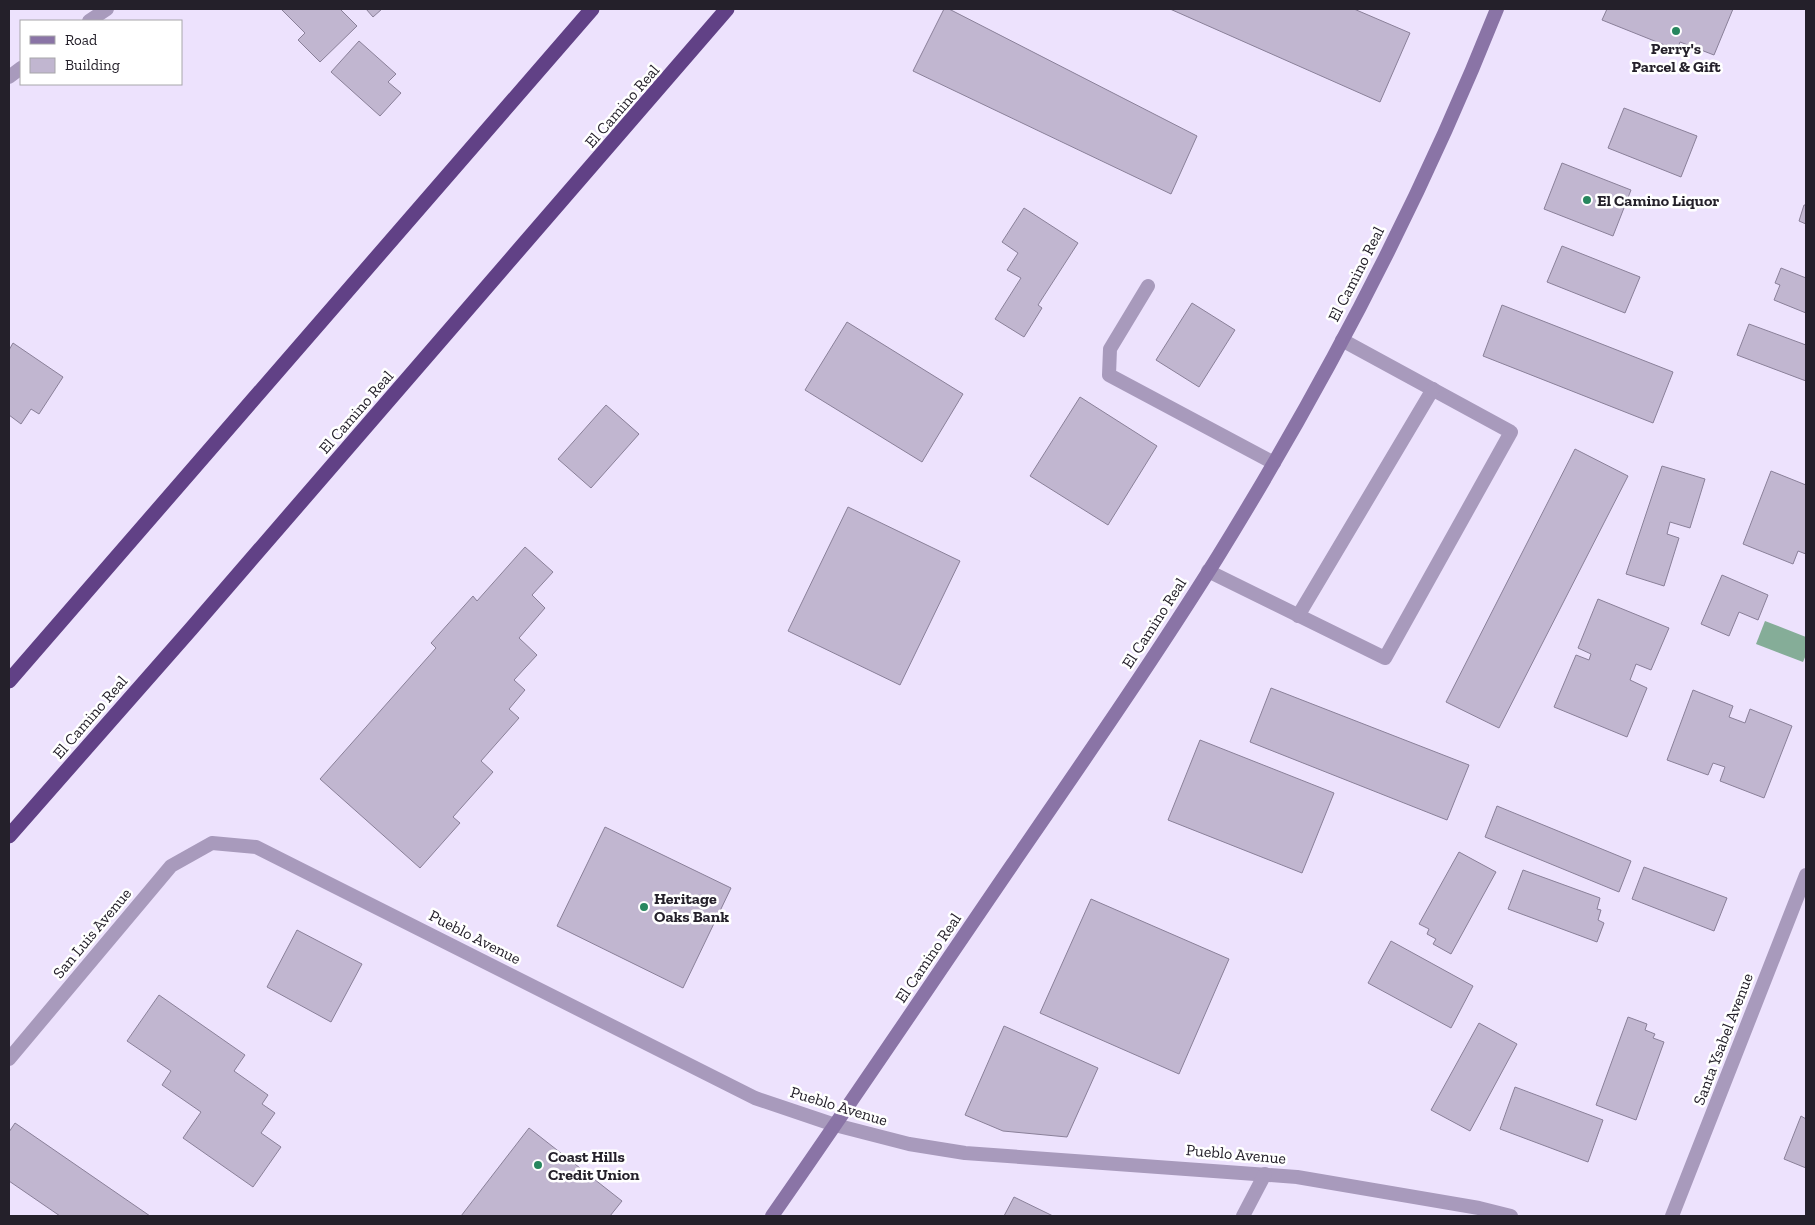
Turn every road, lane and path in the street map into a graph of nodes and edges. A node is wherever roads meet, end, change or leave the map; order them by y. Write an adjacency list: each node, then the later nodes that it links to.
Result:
1 (107, 9): 5 (street)
2 (592, 9): 13 (highway)
3 (727, 9): 17 (highway, El Camino Real)
4 (1497, 9): 9 (main road, El Camino Real)
5 (90, 20)
6 (20, 69): 7 (street)
7 (9, 77)
8 (1148, 286): 11 (street)
9 (1342, 340): 10 (street); 11 (main road, El Camino Real)
10 (1433, 389): 14 (street); 14 (street)
11 (1274, 463): 12 (main road, El Camino Real)
12 (1208, 571): 14 (street); 21 (main road, El Camino Real)
13 (72, 608): 15 (highway); 16 (highway)
14 (1298, 616)
15 (9, 669)
16 (9, 681)
17 (9, 836)
18 (212, 843): 20 (street, San Luis Avenue); 21 (street, Pueblo Avenue)
19 (1806, 875): 26 (street, Santa Ysabel Avenue)
20 (9, 1059)
21 (835, 1124): 22 (street, Pueblo Avenue); 23 (main road, El Camino Real)
22 (1265, 1174): 24 (street); 25 (street, Pueblo Avenue)
23 (772, 1216)
24 (1243, 1216)
25 (1511, 1216)
26 (1672, 1216)

